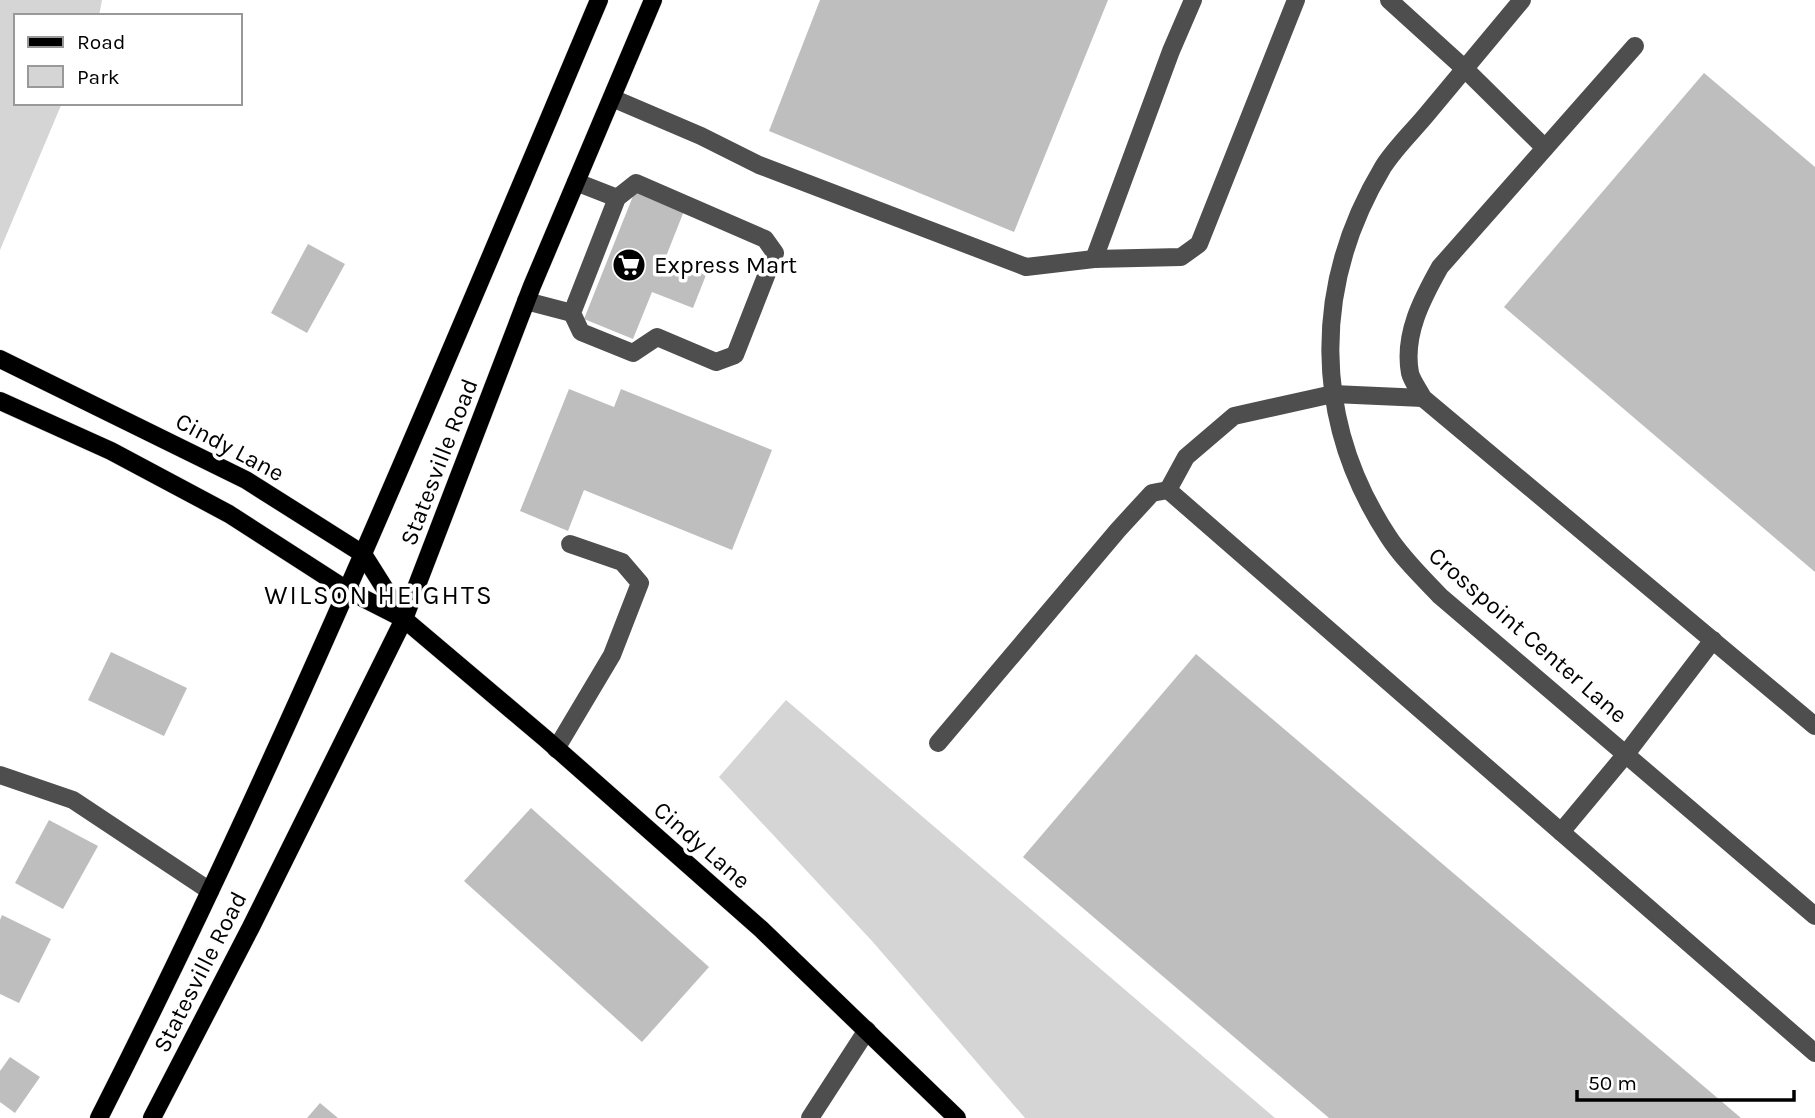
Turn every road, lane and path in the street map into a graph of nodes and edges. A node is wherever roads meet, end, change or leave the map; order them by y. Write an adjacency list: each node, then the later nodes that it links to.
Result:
1 (599, 0): 22 (main road, Statesville Road)
2 (653, 0): 9 (main road, Statesville Road)
3 (1193, 0): 13 (street)
4 (1296, 0): 13 (street)
5 (1389, 0): 8 (street)
6 (1522, 0): 8 (street, Crosspoint Center Lane)
7 (1635, 46): 10 (street)
8 (1465, 69): 10 (street); 17 (street, Crosspoint Center Lane)
9 (612, 98): 11 (main road, Statesville Road); 13 (street)
10 (1545, 148): 18 (street)
11 (576, 183): 12 (street); 14 (main road, Statesville Road)
12 (617, 198): 15 (street); 15 (street)
13 (1094, 259)
14 (526, 301): 15 (street); 24 (main road, Statesville Road)
15 (572, 313)
16 (0, 359): 22 (main road, Cindy Lane)
17 (1333, 394): 18 (street); 20 (street); 29 (street, Crosspoint Center Lane)
18 (1423, 398): 25 (street)
19 (0, 401): 23 (main road, Cindy Lane)
20 (1168, 490): 27 (street); 31 (street)
21 (570, 544): 28 (street)
22 (363, 554): 23 (main road, Statesville Road); 24 (main road, Cindy Lane)
23 (347, 590): 24 (main road, Cindy Lane); 32 (main road, Statesville Road)
24 (404, 619): 28 (main road, Cindy Lane); 37 (main road, Statesville Road)
25 (1713, 640): 26 (street); 29 (street)
26 (1815, 726)
27 (938, 743)
28 (556, 749): 34 (main road, Cindy Lane)
29 (1626, 754): 31 (street); 33 (street, Crosspoint Center Lane)
30 (0, 775): 32 (street)
31 (1561, 832): 35 (street)
32 (210, 891): 36 (main road, Statesville Road)
33 (1815, 916)
34 (867, 1030): 38 (street); 39 (main road, Cindy Lane)
35 (1815, 1053)
36 (99, 1118)
37 (152, 1118)
38 (810, 1118)
39 (957, 1118)

